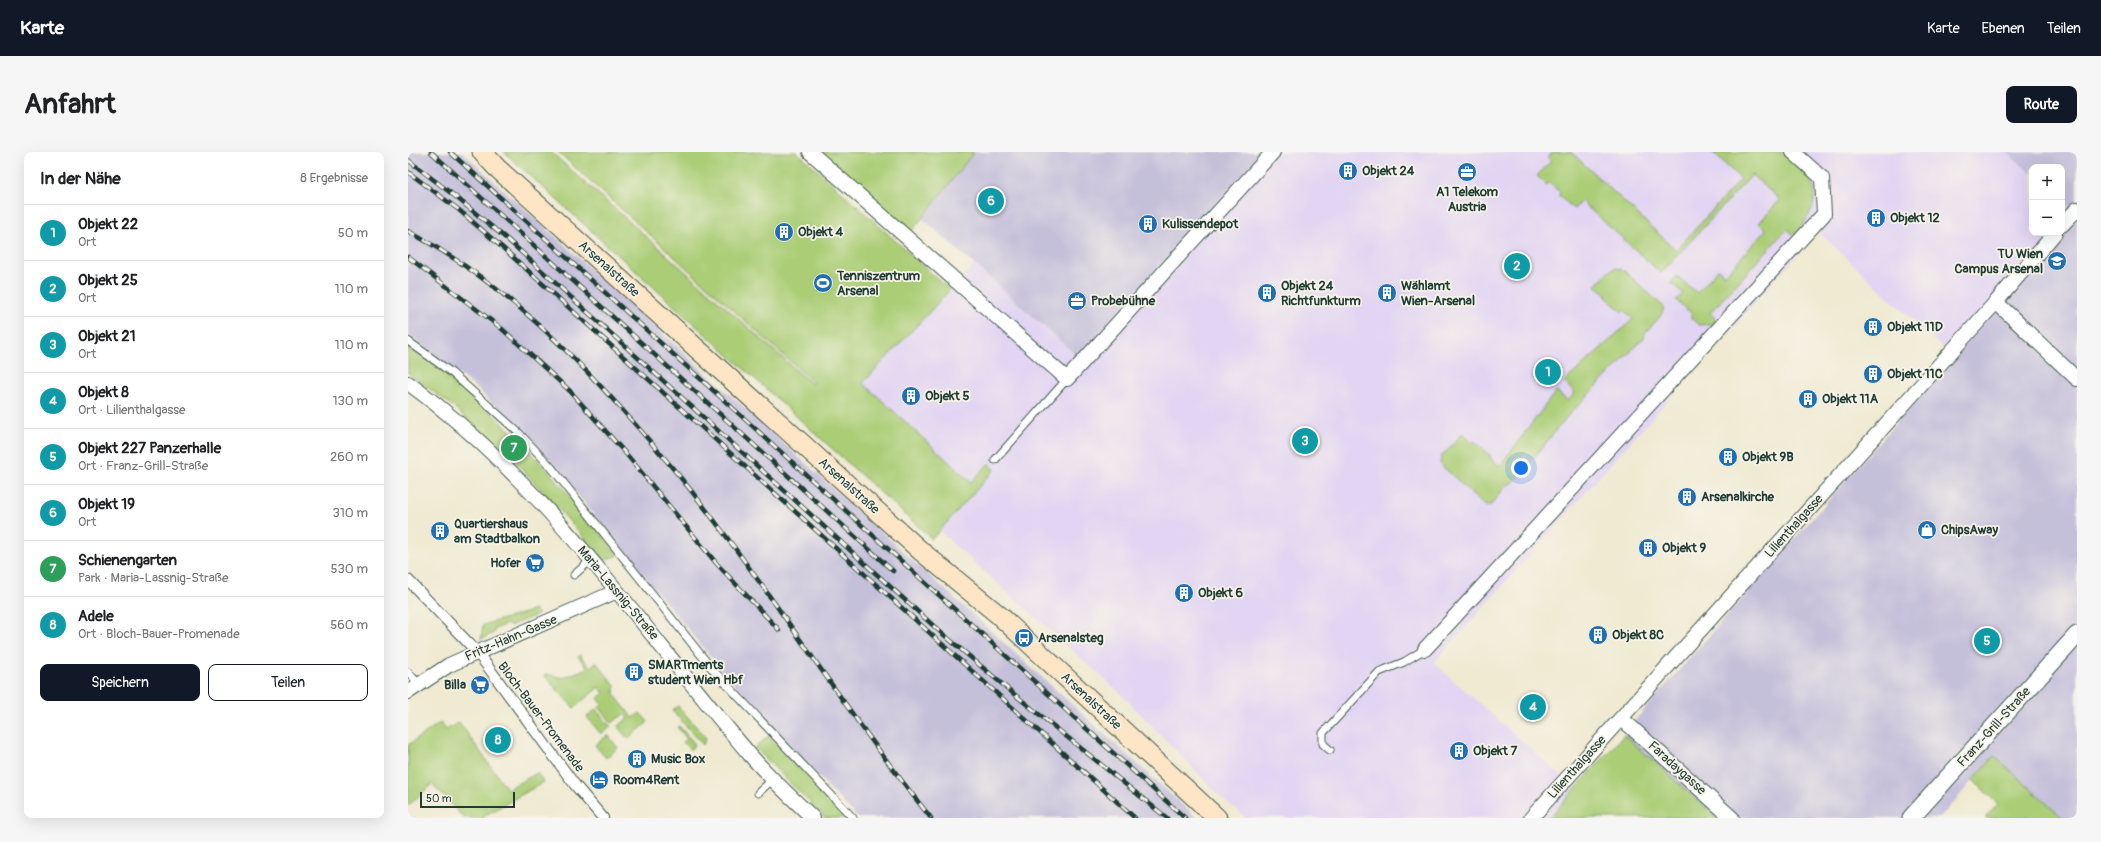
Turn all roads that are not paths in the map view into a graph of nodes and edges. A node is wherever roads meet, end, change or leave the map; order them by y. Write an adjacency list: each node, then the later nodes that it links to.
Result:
1 (482, 152): 30 (main road, Arsenalstraße)
2 (810, 152): 10 (street)
3 (1273, 152): 10 (street)
4 (1793, 152): 19 (street)
5 (2077, 209): 6 (street)
6 (2065, 222)
7 (2052, 236): 8 (street, Lilienthalgasse)
8 (1996, 302): 11 (street); 23 (street, Lilienthalgasse)
9 (408, 341): 29 (lane)
10 (1067, 379): 13 (lane)
11 (2077, 379)
12 (408, 383): 14 (street, Maria-Lassnig-Straße)
13 (995, 460)
14 (591, 560): 15 (lane); 17 (street, Maria-Lassnig-Straße)
15 (574, 575)
16 (408, 580): 20 (street, Bloch-Bauer-Promenade)
17 (617, 591): 20 (street, Fritz-Hahn-Gasse); 25 (street, Maria-Lassnig-Straße)
18 (2077, 634): 33 (street, Franz-Grill-Straße)
19 (1425, 649): 24 (lane)
20 (477, 652): 22 (street, Fritz-Hahn-Gasse); 27 (street, Bloch-Bauer-Promenade)
21 (408, 672): 22 (lane)
22 (413, 688)
23 (1621, 718): 31 (street, Lilienthalgasse); 32 (street, Faradaygasse)
24 (1330, 750)
25 (773, 779): 26 (lane); 28 (street, Maria-Lassnig-Straße)
26 (758, 793)
27 (603, 818)
28 (813, 818)
29 (853, 818)
30 (1217, 818)
31 (1531, 818)
32 (1732, 818)
33 (1911, 818)

